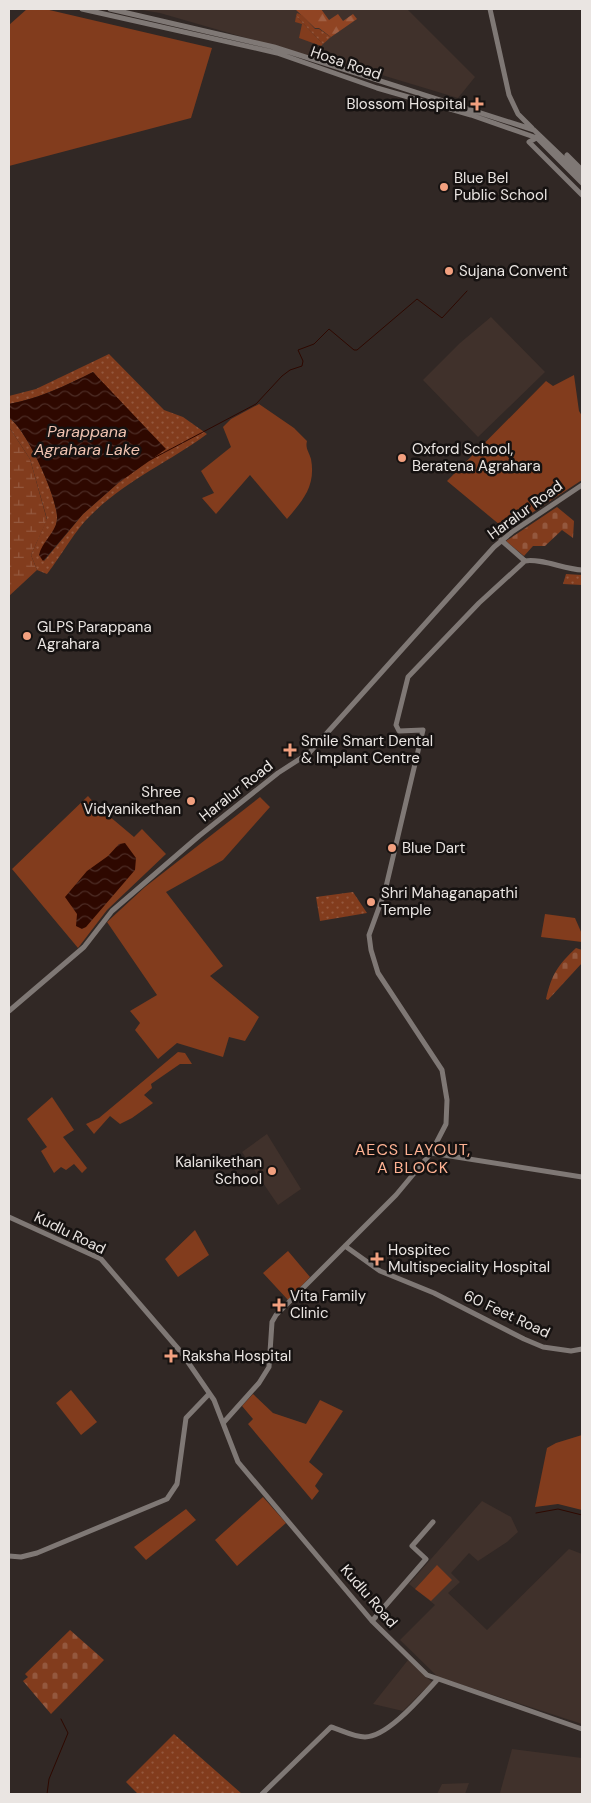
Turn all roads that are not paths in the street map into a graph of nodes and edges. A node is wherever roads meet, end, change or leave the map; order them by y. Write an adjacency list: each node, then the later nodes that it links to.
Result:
1 (82, 9): 5 (street, Hosa Road)
2 (110, 9): 4 (street, Hosa Road)
3 (490, 9): 6 (street)
4 (412, 91): 5 (street); 6 (street, Hosa Road)
5 (411, 97): 7 (street, Hosa Road)
6 (534, 130): 7 (street); 8 (street, Hosa Road)
7 (530, 136): 8 (street, Hosa Road)
8 (539, 137): 9 (street); 10 (street, Hosa Road); 11 (street, Hosa Road); 12 (street)
9 (582, 170)
10 (582, 176)
11 (582, 183)
12 (582, 195)
13 (582, 485): 14 (street, Haralur Road)
14 (501, 540): 15 (street); 17 (street, Haralur Road)
15 (525, 561): 16 (street); 18 (street)
16 (582, 570)
17 (9, 1011)
18 (431, 1153): 19 (street); 21 (street)
19 (582, 1177)
20 (9, 1216): 23 (street, Kudlu Road)
21 (345, 1246): 22 (street, 60 Feet Road); 24 (street)
22 (582, 1349)
23 (209, 1394): 24 (street, Kudlu Road); 26 (street)
24 (224, 1422): 27 (street, Kudlu Road)
25 (433, 1522): 27 (street)
26 (9, 1556)
27 (372, 1621): 28 (street, Kudlu Road)
28 (436, 1680): 29 (street, Kudlu Road); 30 (street)
29 (582, 1729)
30 (262, 1794)

